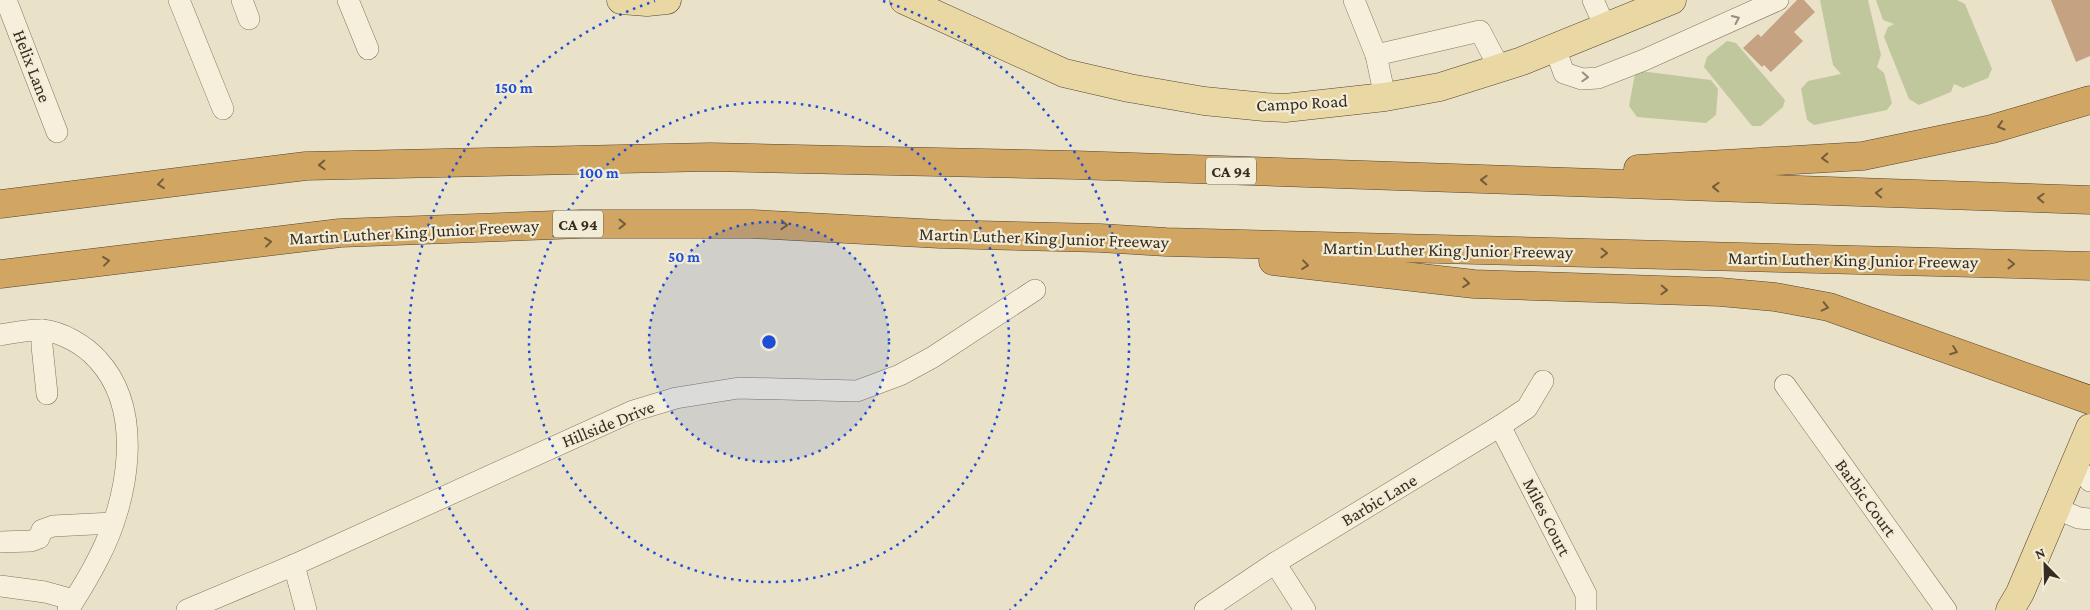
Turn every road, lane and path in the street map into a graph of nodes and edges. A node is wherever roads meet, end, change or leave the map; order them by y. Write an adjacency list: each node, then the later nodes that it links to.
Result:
1 (6, 0): 19 (street, Helix Lane)
2 (179, 0): 18 (street)
3 (348, 0): 13 (street)
4 (621, 0): 5 (main road)
5 (667, 0)
6 (904, 0): 16 (main road, Campo Road)
7 (1354, 0): 14 (street)
8 (1593, 0): 11 (street)
9 (1672, 0): 11 (main road, Campo Road)
10 (1778, 0): 12 (street, one-way to 10)
11 (1606, 27): 12 (main road, Campo Road)
12 (1555, 48): 15 (main road, Campo Road)
13 (368, 49)
14 (1376, 55): 15 (street); 16 (street)
15 (1500, 68): 16 (main road, Campo Road)
16 (1385, 97)
17 (2090, 100): 20 (highway, one-way to 20)
18 (223, 109)
19 (57, 132)
20 (1512, 181): 22 (highway, CA 94, one-way to 22); 23 (highway, CA 94, one-way to 20)
21 (0, 200): 22 (highway)
22 (32, 200): 24 (highway, CA 94)
23 (2090, 200)
24 (0, 204)
25 (1100, 238): 26 (highway, Martin Luther King Junior Freeway / CA 94, one-way to 26); 27 (highway, Martin Luther King Junior Freeway / CA 94, one-way to 25); 34 (highway, one-way to 34)
26 (2090, 266)
27 (2, 274)
28 (1035, 290): 43 (street, Hillside Drive)
29 (42, 330): 30 (street); 33 (street); 40 (street)
30 (0, 335)
31 (1543, 381): 35 (street, Barbic Lane)
32 (1785, 385): 51 (street, Barbic Court)
33 (47, 394)
34 (2090, 400)
35 (1500, 426): 42 (street, Barbic Lane); 50 (street, Miles Court)
36 (2090, 428): 37 (main road)
37 (2082, 473): 38 (main road)
38 (2055, 508): 39 (street); 52 (main road)
39 (2090, 519)
40 (113, 523): 41 (street); 45 (street)
41 (0, 542)
42 (1275, 563): 48 (street, Barbic Lane); 49 (street)
43 (294, 565): 46 (street, Hillside Drive); 47 (street)
44 (0, 586): 45 (street)
45 (71, 605)
46 (187, 610)
47 (306, 610)
48 (1205, 610)
49 (1306, 610)
50 (1586, 610)
51 (1946, 610)
52 (2010, 610)

